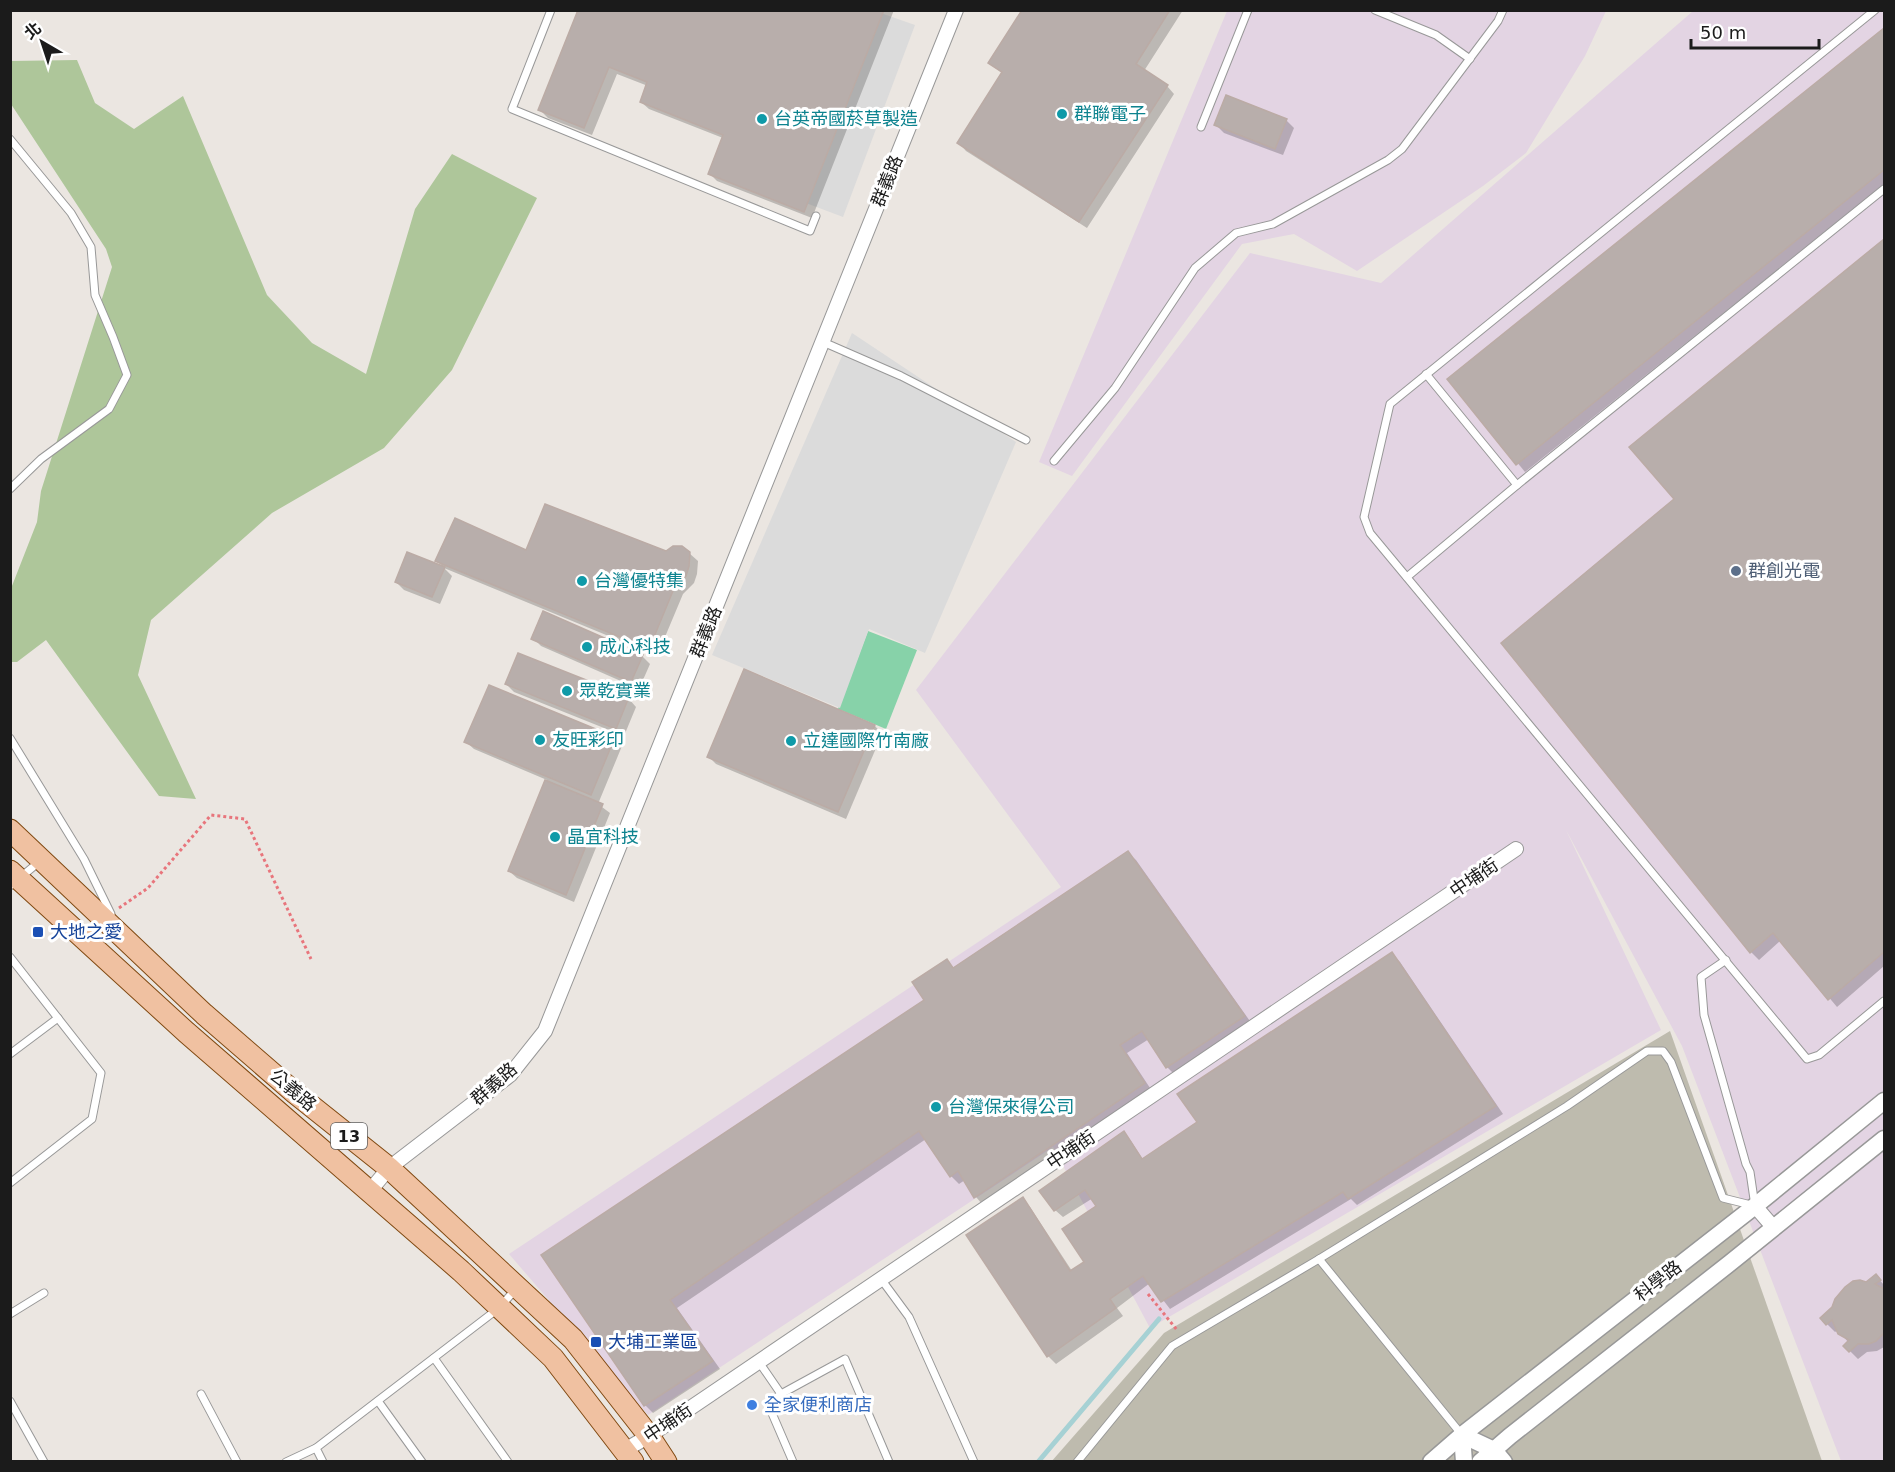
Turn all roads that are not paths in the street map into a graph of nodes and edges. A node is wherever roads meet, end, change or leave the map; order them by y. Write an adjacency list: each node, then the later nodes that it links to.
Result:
1 (551, 10): 11 (lane)
2 (956, 10): 12 (street, 群義路)
3 (1248, 10): 8 (lane)
4 (1375, 10): 7 (lane)
5 (1503, 10): 7 (lane)
6 (1875, 10): 13 (lane)
7 (1470, 59): 15 (lane)
8 (1201, 127)
9 (10, 139): 17 (lane)
10 (1884, 189): 16 (lane)
11 (816, 216)
12 (823, 342): 14 (lane); 32 (street, 群義路)
13 (1426, 374): 16 (lane); 18 (lane)
14 (1026, 440)
15 (1054, 461)
16 (1517, 485): 18 (lane)
17 (10, 489)
18 (1407, 577): 26 (lane)
19 (10, 738): 24 (lane)
20 (10, 830): 22 (main road, 公義路 / 13)
21 (1516, 849): 38 (street, 中埔街)
22 (41, 861): 23 (lane); 24 (main road, 公義路 / 13)
23 (13, 879): 24 (main road, 公義路 / 13)
24 (111, 945): 32 (main road, 公義路 / 13); 34 (main road, 公義路 / 13)
25 (11, 959): 28 (lane)
26 (1726, 960): 27 (lane); 35 (lane)
27 (1884, 1001)
28 (58, 1018): 29 (lane); 33 (lane)
29 (10, 1053)
30 (1884, 1101): 35 (street, 科學路)
31 (1884, 1139): 36 (street, 科學路)
32 (389, 1168): 34 (street, 群義路); 39 (main road, 公義路 / 13)
33 (10, 1182)
34 (369, 1192): 41 (main road, 公義路 / 13)
35 (1755, 1206): 36 (street); 37 (lane); 49 (street, 科學路)
36 (1774, 1228): 53 (street, 科學路)
37 (1319, 1259): 49 (lane); 64 (lane)
38 (881, 1279): 44 (street, 中埔街); 63 (lane)
39 (518, 1287): 41 (lane); 50 (main road, 公義路 / 13)
40 (44, 1293): 42 (lane)
41 (499, 1308): 43 (lane); 52 (main road, 公義路 / 13)
42 (10, 1314)
43 (434, 1358): 48 (lane); 59 (lane)
44 (759, 1362): 46 (lane); 50 (street, 中埔街)
45 (201, 1394): 55 (lane)
46 (781, 1394): 61 (lane); 62 (lane)
47 (10, 1401): 54 (lane)
48 (378, 1401): 51 (lane); 58 (lane)
49 (1462, 1435): 53 (street); 65 (street, 科學路); 66 (street)
50 (650, 1436): 52 (street, 中埔街); 60 (main road, 公義路 / 13)
51 (316, 1448): 56 (lane); 57 (lane)
52 (629, 1456)
53 (1499, 1456): 67 (street, 科學路)
54 (44, 1461)
55 (237, 1461)
56 (286, 1461)
57 (323, 1461)
58 (422, 1461)
59 (508, 1461)
60 (666, 1461)
61 (793, 1461)
62 (889, 1461)
63 (974, 1461)
64 (1077, 1461)
65 (1431, 1461)
66 (1464, 1461)
67 (1480, 1461)

